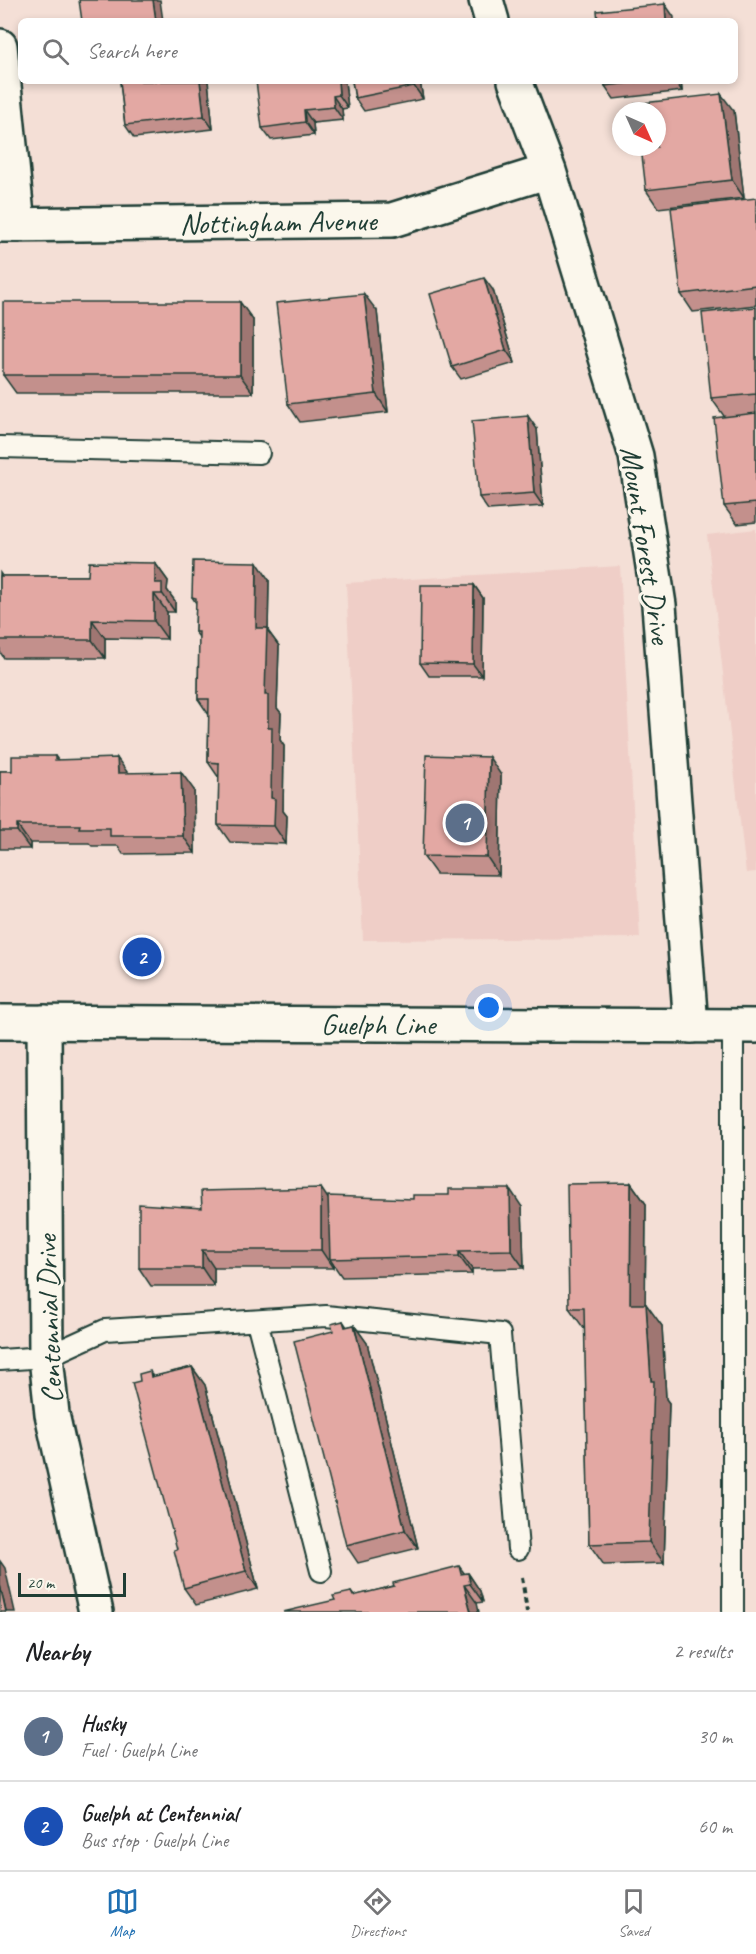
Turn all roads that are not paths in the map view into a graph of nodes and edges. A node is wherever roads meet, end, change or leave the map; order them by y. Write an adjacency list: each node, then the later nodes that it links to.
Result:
1 (486, 0): 2 (street)
2 (491, 18)
3 (0, 46): 6 (street)
4 (516, 84): 5 (street, Mount Forest Drive)
5 (549, 171): 6 (street, Nottingham Avenue); 11 (street, Mount Forest Drive)
6 (9, 225)
7 (0, 447): 8 (lane)
8 (259, 453)
9 (0, 1022): 10 (street, Guelph Line)
10 (44, 1022): 11 (street, Guelph Line); 14 (street, Centennial Drive)
11 (691, 1026): 12 (street, Guelph Line)
12 (745, 1026): 19 (lane)
13 (257, 1321): 14 (lane); 16 (lane); 17 (lane)
14 (46, 1357): 15 (lane); 18 (street, Centennial Drive)
15 (0, 1360)
16 (518, 1549)
17 (321, 1571)
18 (96, 1612)
19 (733, 1612)

